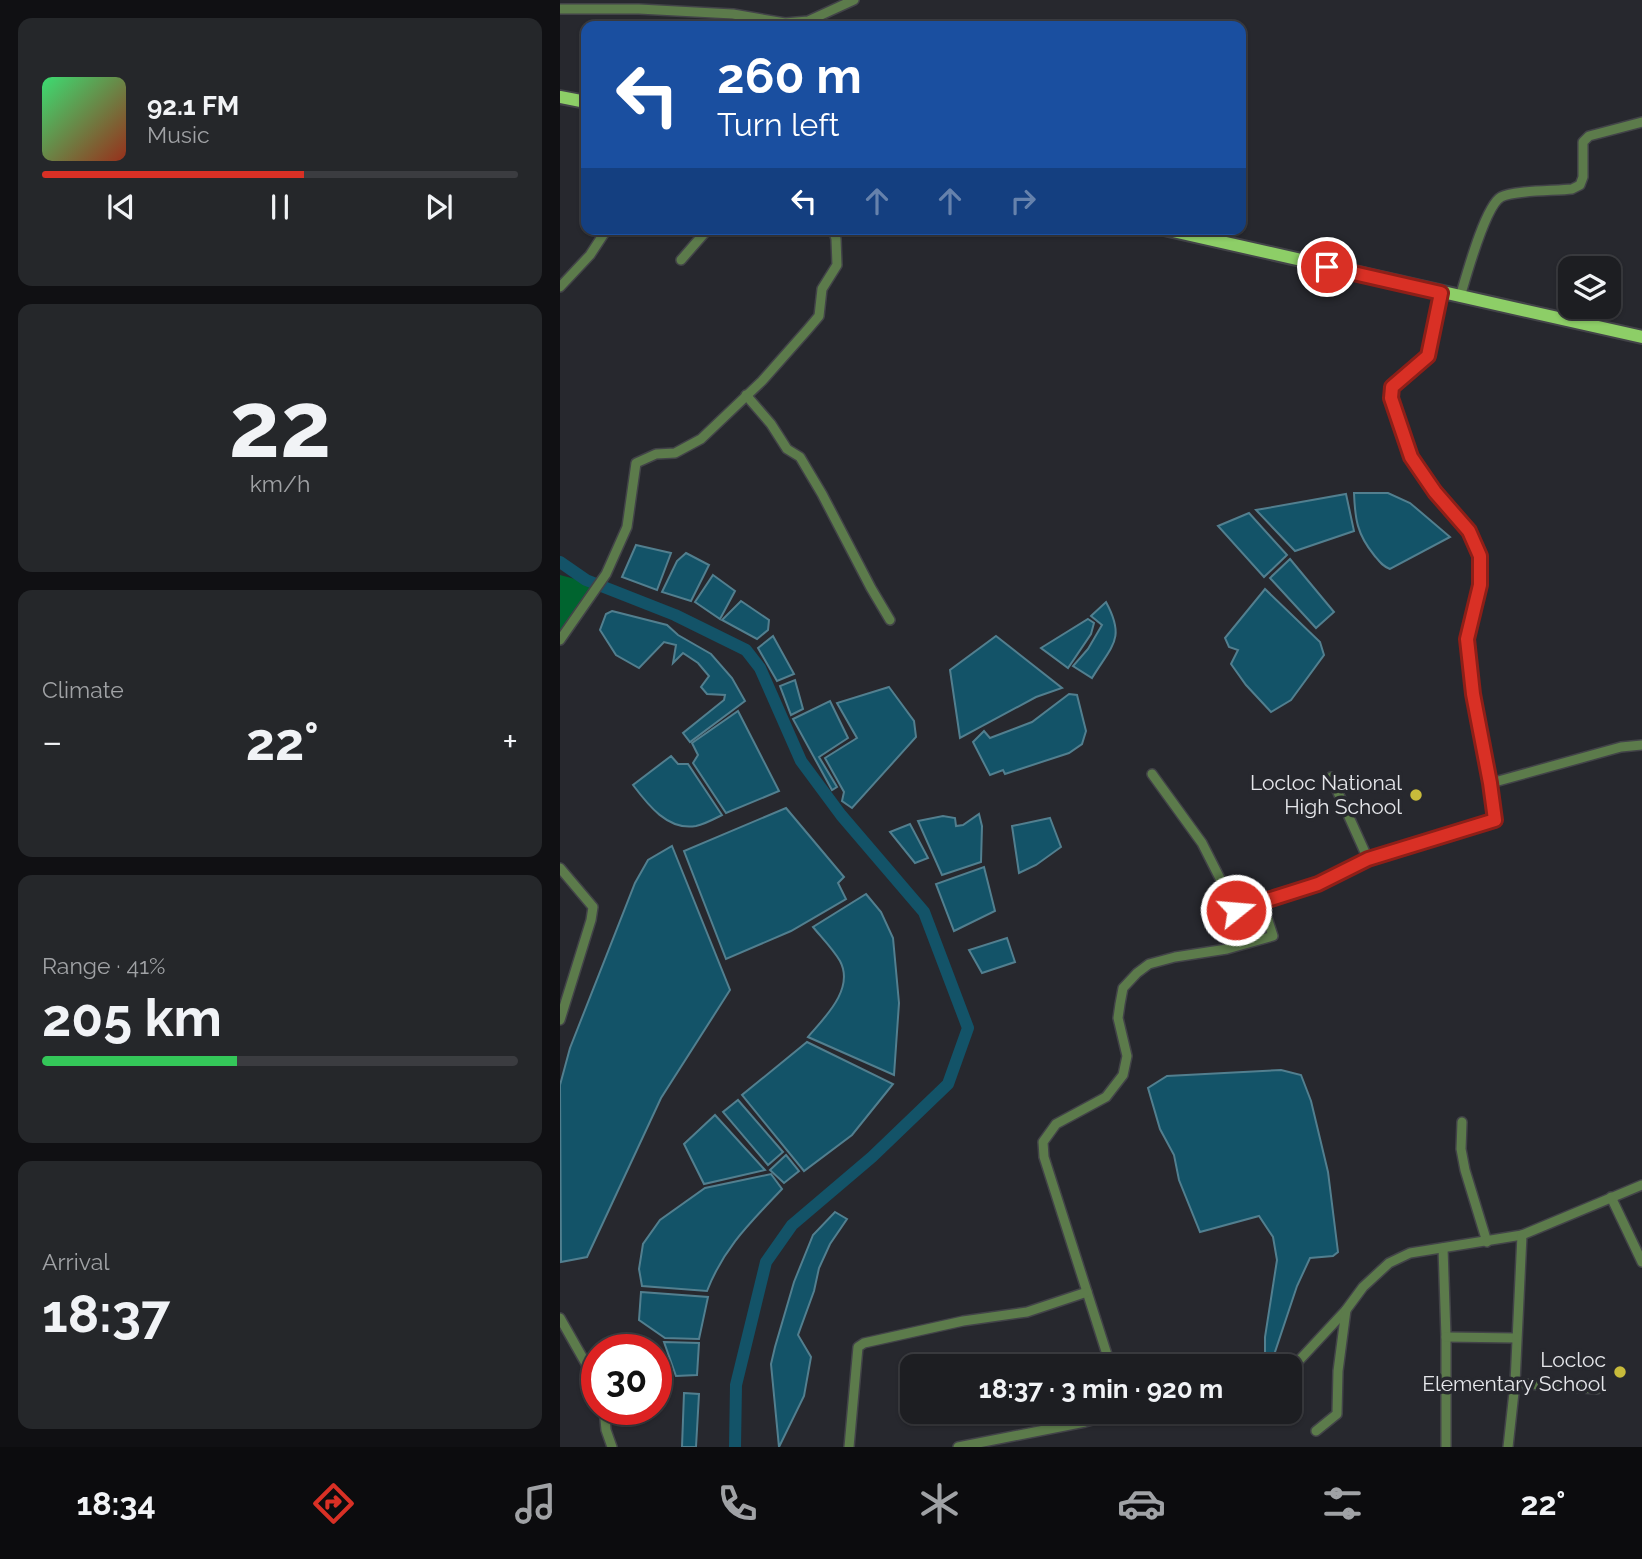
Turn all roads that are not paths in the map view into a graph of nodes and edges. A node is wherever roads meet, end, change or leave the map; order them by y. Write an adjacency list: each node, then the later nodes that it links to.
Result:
1 (854, 0): 6 (street)
2 (560, 9): 3 (street)
3 (733, 14): 4 (street); 5 (street)
4 (732, 21)
5 (773, 21)
6 (808, 21)
7 (560, 97): 8 (main road)
8 (581, 101)
9 (1642, 122): 17 (street)
10 (603, 235): 15 (street)
11 (703, 235): 14 (street)
12 (835, 235): 19 (street)
13 (1190, 235): 16 (main road)
14 (681, 260)
15 (560, 287)
16 (1441, 293): 17 (main road); 25 (street)
17 (1460, 297): 18 (main road)
18 (1642, 337)
19 (746, 396): 20 (street); 21 (street)
20 (890, 620)
21 (560, 640)
22 (1642, 745): 25 (street)
23 (1152, 774): 28 (street)
24 (1331, 777): 26 (street)
25 (1490, 783): 26 (street)
26 (1368, 859): 28 (street)
27 (560, 867): 29 (street)
28 (1262, 902): 37 (street)
29 (560, 1020)
30 (1462, 1122): 34 (street)
31 (1642, 1185): 32 (street)
32 (1611, 1197): 33 (street); 36 (street)
33 (1522, 1235): 34 (street); 41 (street)
34 (1487, 1241): 35 (street)
35 (1443, 1248): 38 (street); 40 (street)
36 (1642, 1262)
37 (1087, 1293): 42 (street); 51 (street)
38 (1346, 1310): 44 (street); 49 (street)
39 (560, 1318): 43 (street)
40 (1446, 1337): 41 (street); 53 (street)
41 (1516, 1338): 45 (street)
42 (1107, 1354)
43 (581, 1355)
44 (1302, 1357)
45 (1515, 1383): 46 (street); 54 (street)
46 (1597, 1389)
47 (1075, 1424): 52 (street)
48 (606, 1425): 50 (street)
49 (1316, 1431)
50 (612, 1447)
51 (849, 1447)
52 (958, 1447)
53 (1446, 1447)
54 (1508, 1447)

